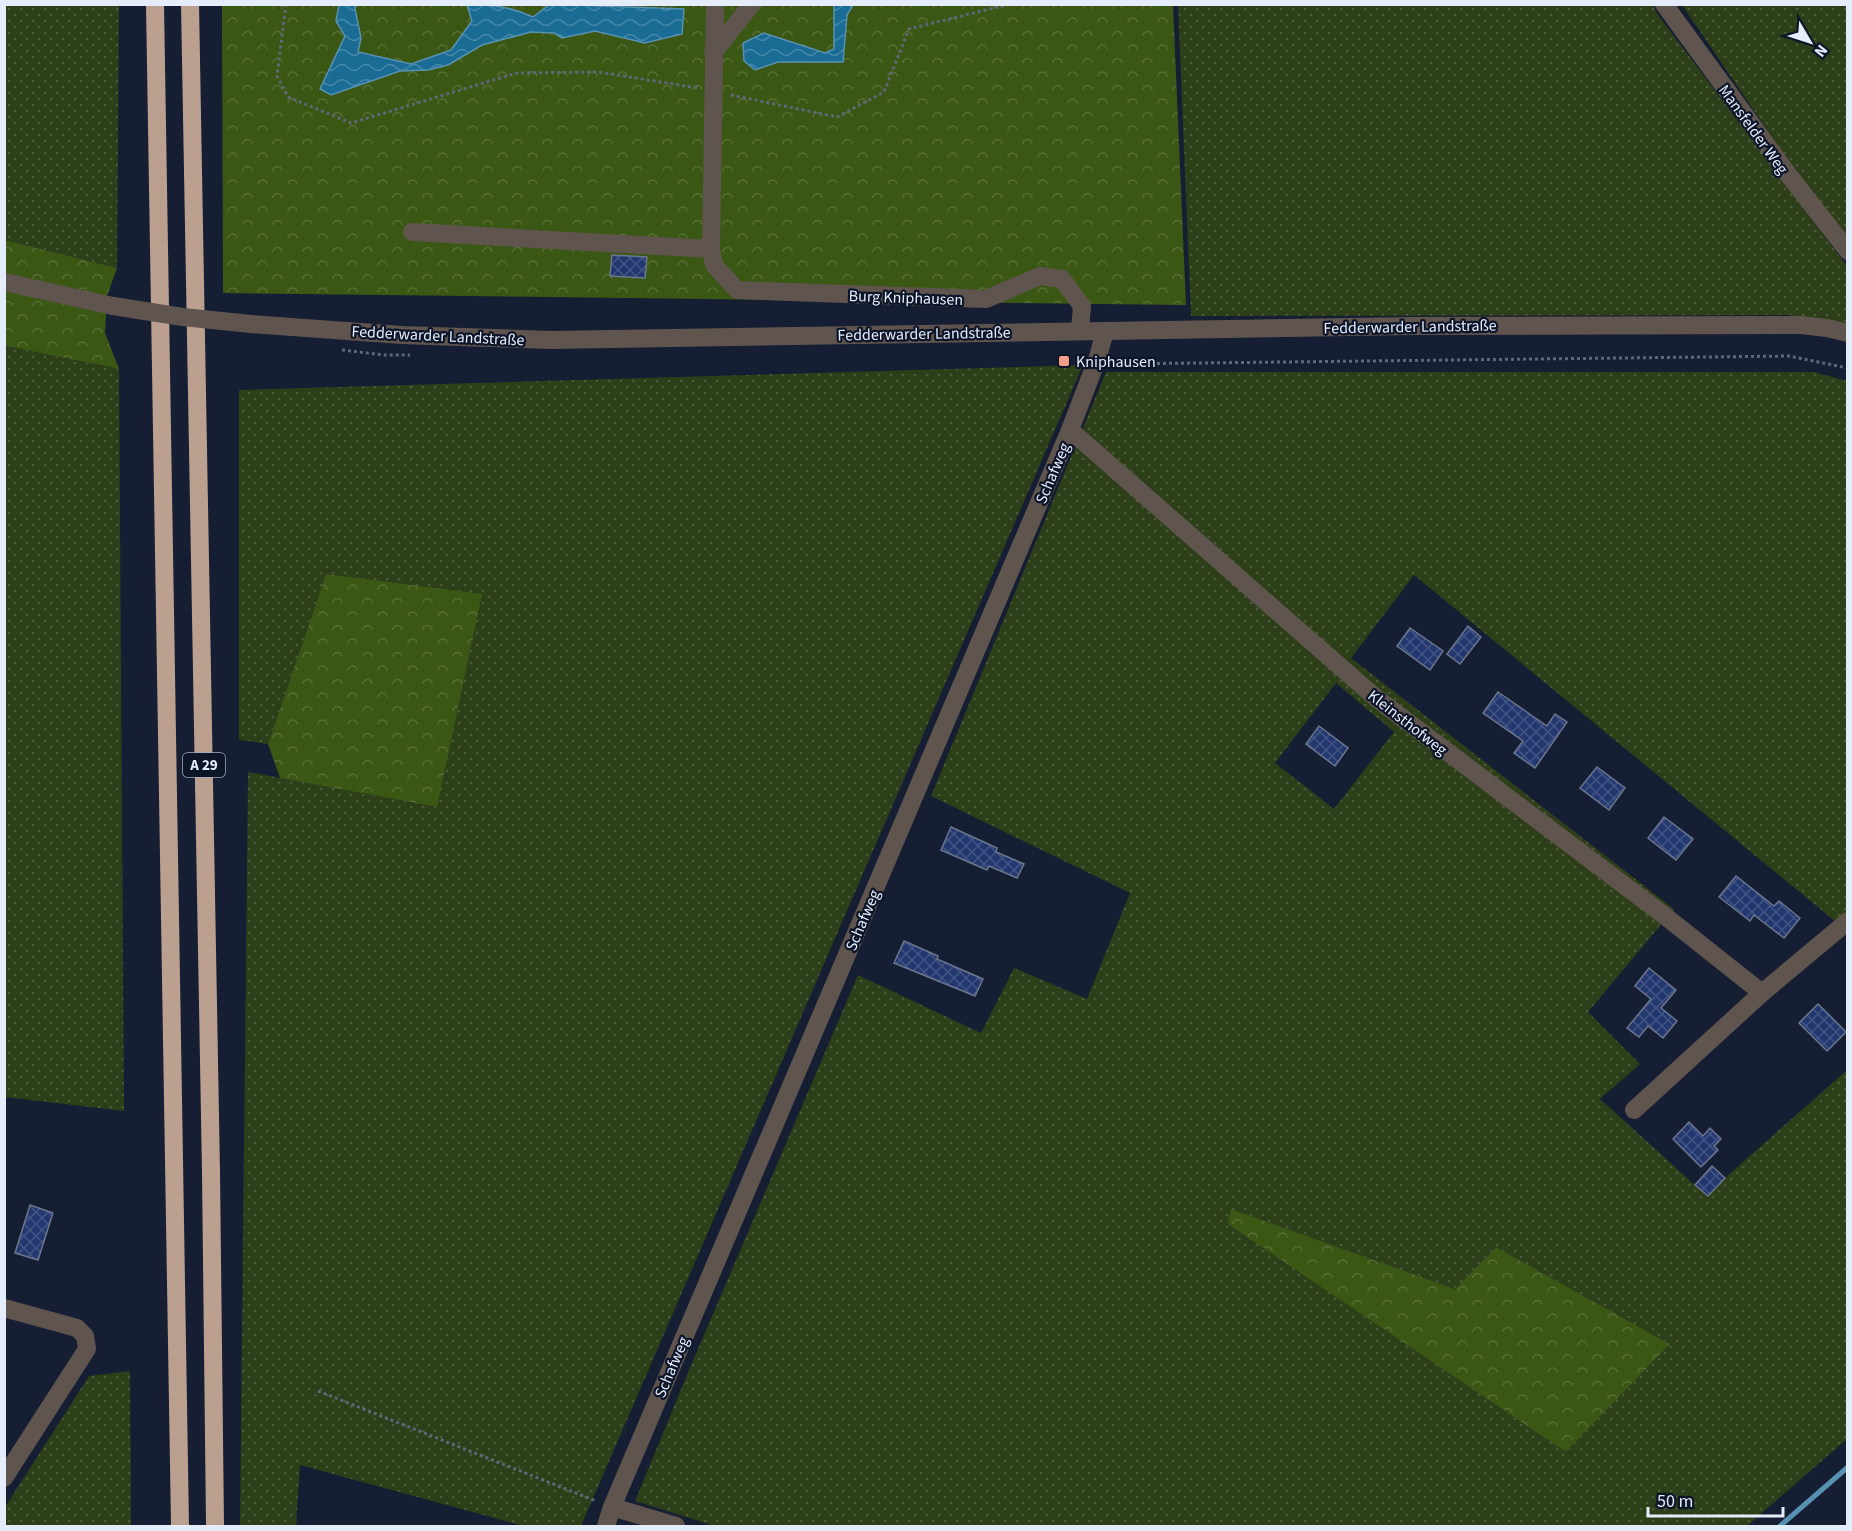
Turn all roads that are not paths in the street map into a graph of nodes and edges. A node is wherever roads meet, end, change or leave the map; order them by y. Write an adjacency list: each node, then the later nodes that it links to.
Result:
1 (155, 4): 21 (highway, A 29)
2 (190, 4): 22 (highway, A 29)
3 (715, 4): 6 (street, Burg Kniphausen)
4 (752, 4): 6 (street)
5 (1664, 4): 9 (street, Mansfelder Weg)
6 (713, 53): 8 (street, Burg Kniphausen)
7 (412, 232): 8 (street)
8 (711, 249): 11 (street, Burg Kniphausen)
9 (1848, 251)
10 (4, 282): 11 (street, Fedderwarder Landstraße, bridge)
11 (1080, 330): 12 (street, Fedderwarder Landstraße)
12 (1105, 331): 13 (street, Fedderwarder Landstraße); 14 (street, Schafweg)
13 (1848, 333)
14 (1070, 430): 16 (street, Kleinsthofweg); 20 (street, Schafweg)
15 (1848, 921): 16 (street)
16 (1762, 993): 17 (street)
17 (1634, 1110)
18 (4, 1308): 19 (street)
19 (4, 1478)
20 (612, 1507): 23 (street, Schafweg); 24 (street)
21 (180, 1527)
22 (215, 1527)
23 (606, 1527)
24 (676, 1527)

